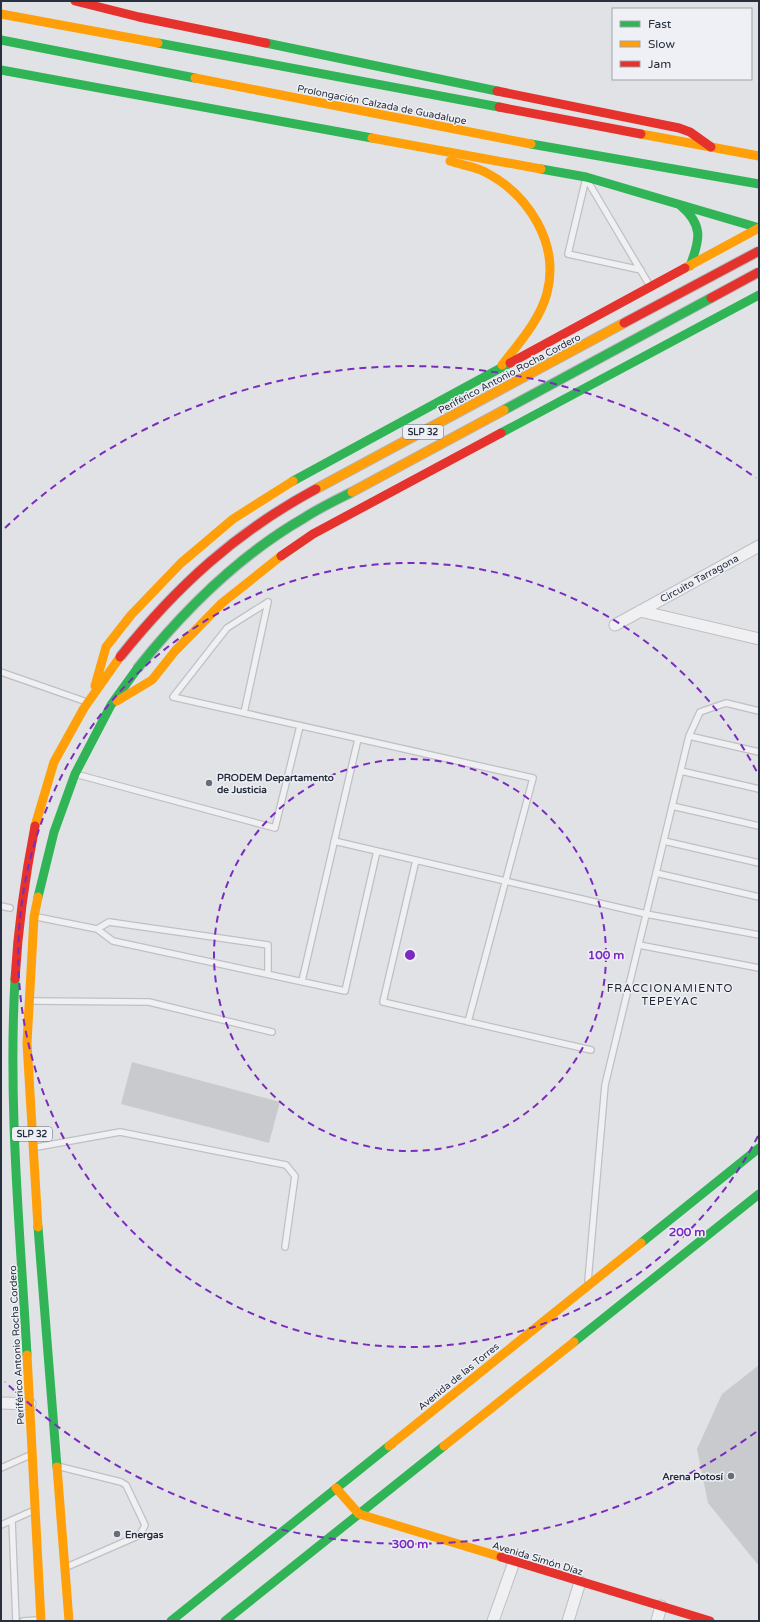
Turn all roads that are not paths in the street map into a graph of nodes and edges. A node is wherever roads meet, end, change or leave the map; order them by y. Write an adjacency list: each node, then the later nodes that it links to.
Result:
1 (75, 1): 6 (main road, Prolongación Calzada de Guadalupe)
2 (1, 14): 6 (main road, Prolongación Calzada de Guadalupe)
3 (1, 40): 9 (main road, Prolongación Calzada de Guadalupe)
4 (1, 70): 5 (main road)
5 (398, 144): 8 (main road); 20 (main road)
6 (712, 148): 7 (main road, Prolongación Calzada de Guadalupe)
7 (759, 156)
8 (586, 177): 10 (main road); 15 (lane); 15 (lane)
9 (759, 184)
10 (677, 203): 11 (main road); 14 (main road)
11 (759, 228): 12 (main road)
12 (719, 250): 14 (main road); 16 (main road)
13 (759, 251): 26 (main road, Periférico Antonio Rocha Cordero / SLP 32, bridge)
14 (690, 266): 17 (main road)
15 (641, 270): 17 (lane)
16 (759, 273): 19 (main road); 28 (main road, SLP 32, bridge)
17 (651, 288): 20 (main road)
18 (759, 295): 19 (main road)
19 (742, 304): 28 (main road)
20 (498, 370): 26 (main road)
21 (759, 546): 22 (street, Circuito Tarragona)
22 (640, 611): 23 (street, Circuito Tarragona); 24 (street, Circuito Tarragona)
23 (615, 625)
24 (756, 635)
25 (1, 672): 27 (lane)
26 (93, 693): 27 (main road, Periférico Antonio Rocha Cordero / SLP 32)
27 (88, 702): 45 (main road, Periférico Antonio Rocha Cordero / SLP 32)
28 (111, 705): 36 (main road, SLP 32)
29 (759, 711): 32 (lane)
30 (244, 713): 30 (lane); 31 (lane)
31 (300, 726): 33 (lane); 36 (lane)
32 (689, 736): 34 (lane); 35 (lane)
33 (358, 739): 40 (lane); 47 (lane)
34 (759, 752)
35 (681, 771): 37 (lane); 38 (lane)
36 (75, 774): 50 (main road, SLP 32)
37 (759, 789)
38 (672, 806): 39 (lane); 41 (lane)
39 (759, 826)
40 (334, 841): 42 (lane); 56 (lane)
41 (664, 841): 44 (lane); 46 (lane)
42 (377, 851): 43 (lane); 56 (lane)
43 (416, 860): 47 (lane); 59 (lane)
44 (759, 863)
45 (17, 872)
46 (656, 873): 48 (lane); 49 (lane)
47 (505, 881): 49 (lane); 59 (lane)
48 (759, 897)
49 (646, 914): 52 (lane); 53 (lane)
50 (34, 917): 51 (lane); 58 (main road, SLP 32)
51 (97, 929): 55 (lane); 55 (lane)
52 (759, 936)
53 (639, 945): 54 (lane); 68 (lane)
54 (759, 968)
55 (268, 974): 56 (lane)
56 (302, 981)
57 (5, 983): 70 (main road, Periférico Antonio Rocha Cordero / SLP 32)
58 (29, 1001): 60 (lane); 62 (main road, SLP 32)
59 (468, 1022): 61 (lane)
60 (272, 1032)
61 (591, 1050)
62 (33, 1148): 67 (lane); 72 (main road, SLP 32)
63 (759, 1148): 68 (main road, Avenida de las Torres)
64 (759, 1194): 65 (main road)
65 (749, 1202): 66 (lane); 76 (main road)
66 (759, 1205)
67 (285, 1247)
68 (588, 1286): 74 (main road, Avenida de las Torres)
69 (1, 1403): 70 (street)
70 (30, 1404): 71 (main road, Periférico Antonio Rocha Cordero / SLP 32)
71 (33, 1453): 73 (lane); 75 (main road, Periférico Antonio Rocha Cordero / SLP 32)
72 (57, 1466): 80 (main road, SLP 32); 80 (lane)
73 (1, 1468)
74 (336, 1488): 76 (main road); 87 (main road, Avenida de las Torres)
75 (36, 1510): 77 (lane); 83 (main road, Periférico Antonio Rocha Cordero / SLP 32)
76 (359, 1514): 79 (main road, Avenida Simón Díaz); 88 (main road)
77 (12, 1520): 78 (lane); 84 (lane)
78 (1, 1525)
79 (514, 1562): 81 (main road, Avenida Simón Díaz); 89 (street)
80 (65, 1568): 86 (main road, SLP 32)
81 (580, 1582): 82 (main road, Avenida Simón Díaz); 90 (street)
82 (661, 1606): 91 (street); 92 (main road, Avenida Simón Díaz)
83 (41, 1620): 85 (lane)
84 (16, 1621)
85 (23, 1621)
86 (69, 1621)
87 (171, 1621)
88 (225, 1621)
89 (493, 1621)
90 (568, 1621)
91 (657, 1621)
92 (710, 1621)

